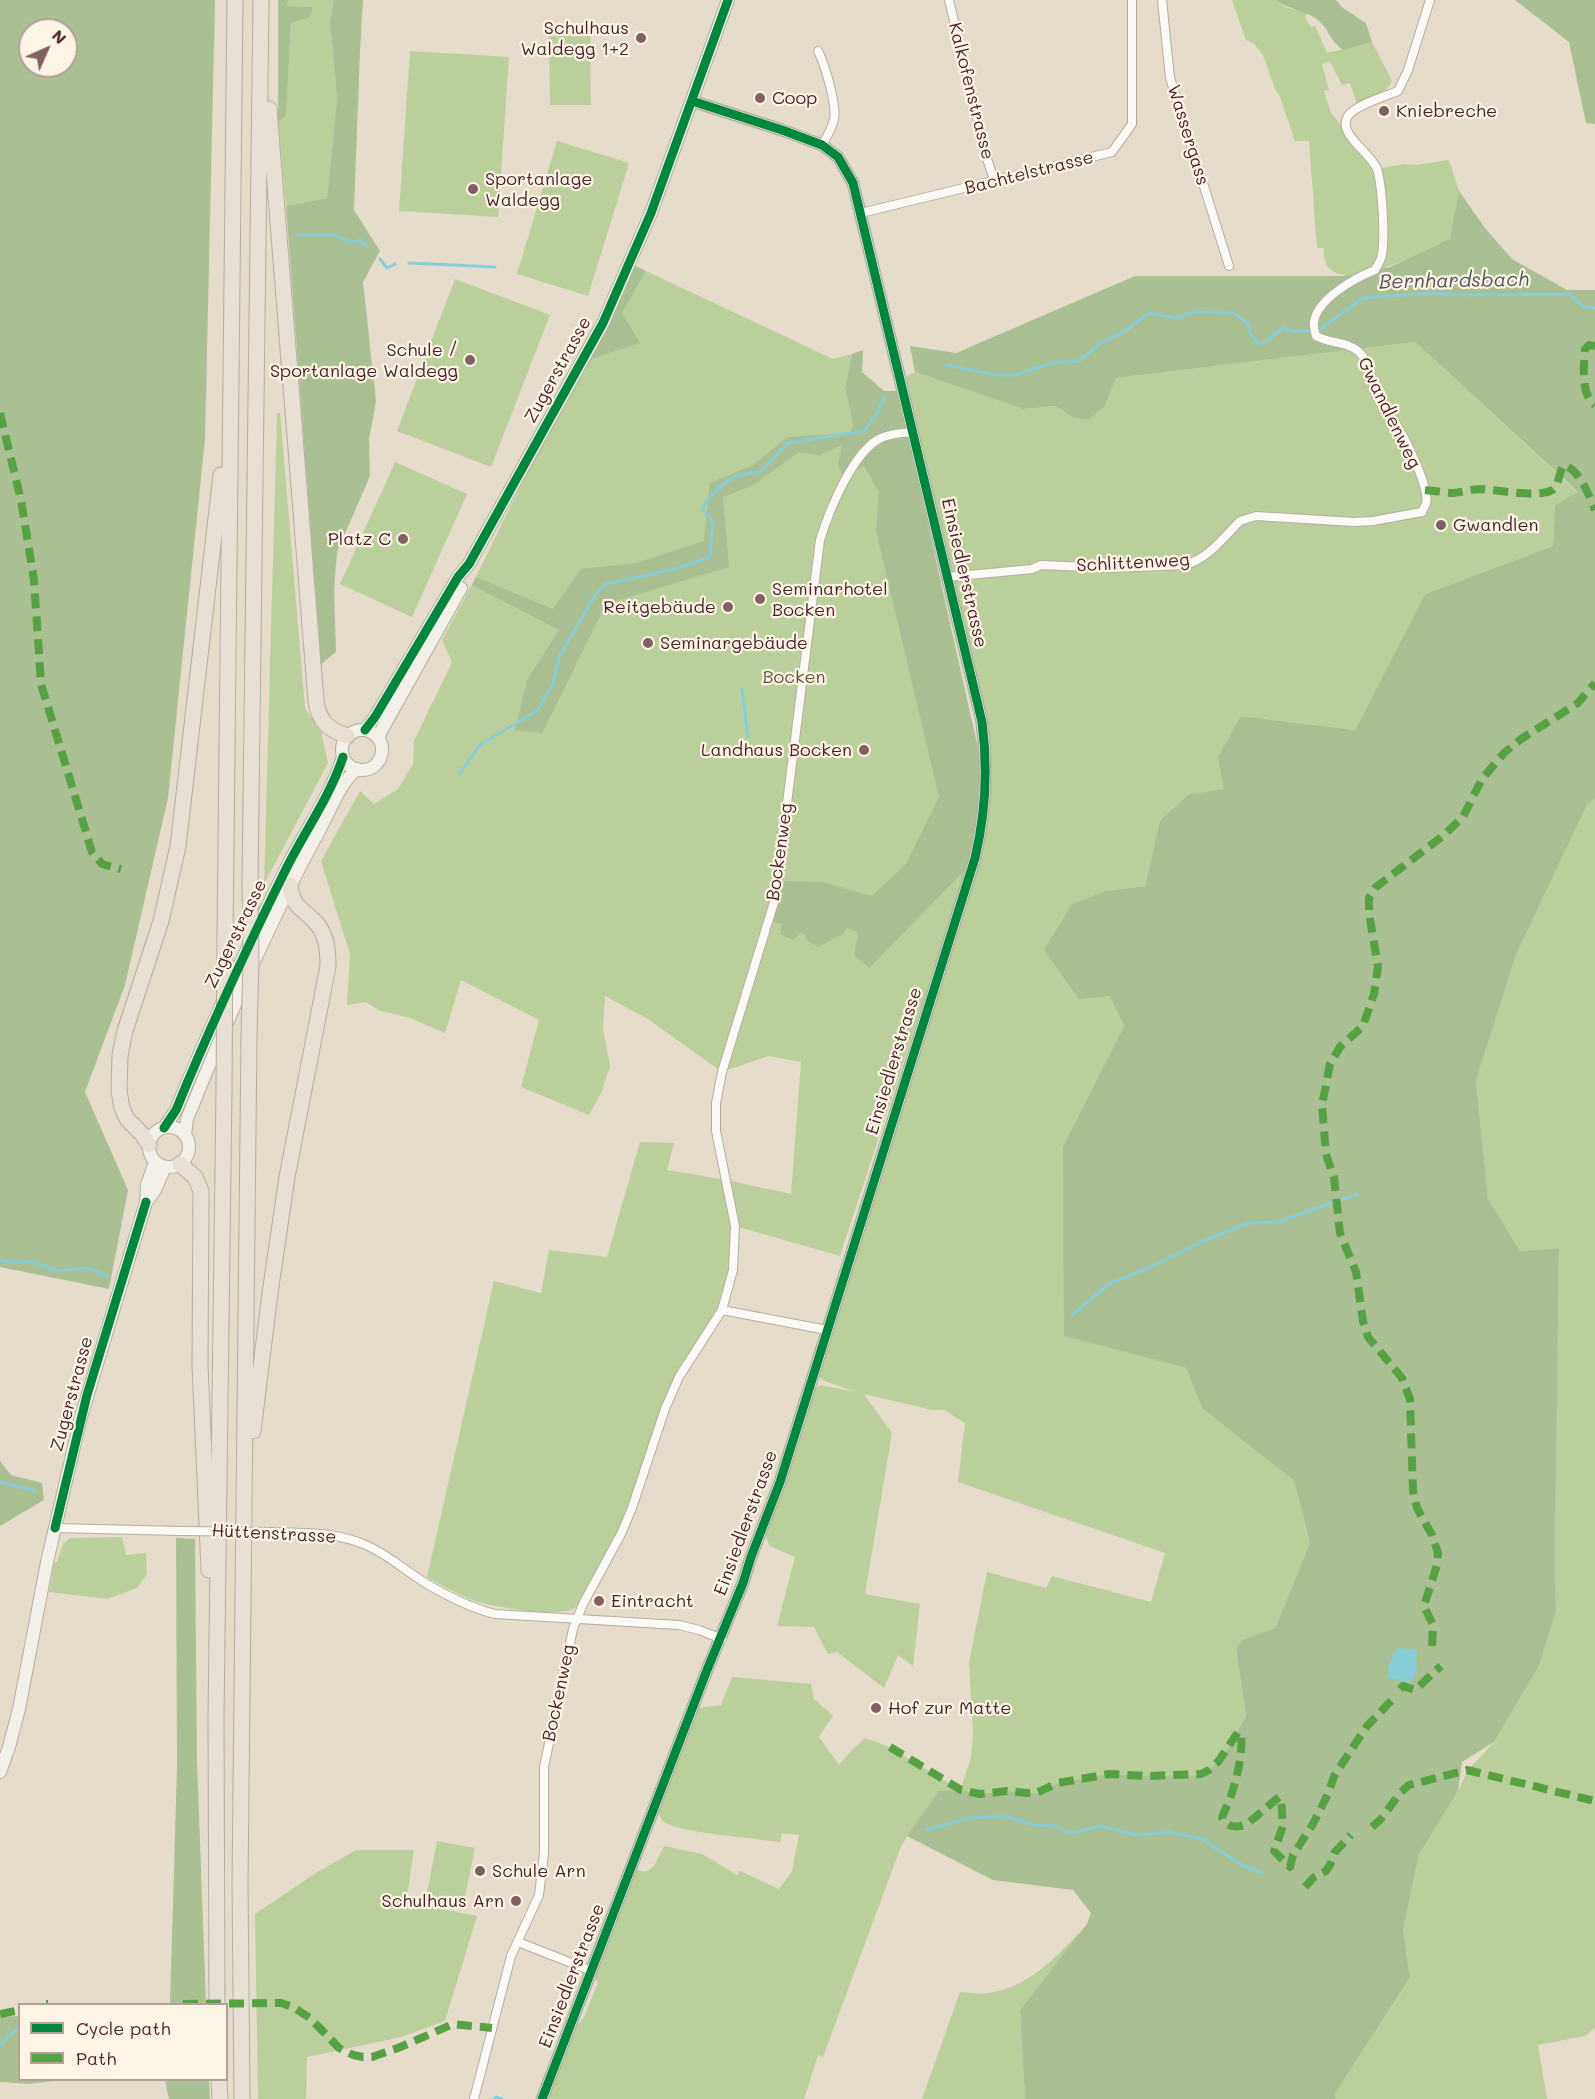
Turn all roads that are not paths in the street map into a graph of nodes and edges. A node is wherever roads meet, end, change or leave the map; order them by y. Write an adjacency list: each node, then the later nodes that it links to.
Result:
1 (235, 0): 14 (highway)
2 (261, 0): 20 (highway); 31 (highway, bridge)
3 (728, 0): 9 (main road, Zugerstrasse)
4 (949, 0): 11 (street, Kalkofenstrasse)
5 (1132, 0): 11 (street, Bachtelstrasse)
6 (1162, 0): 13 (street, Wassergass)
7 (1430, 0): 16 (street, Gwandlenweg)
8 (818, 51): 10 (street)
9 (692, 101): 10 (street, Einsiedlerstrasse); 17 (main road, Zugerstrasse)
10 (822, 145): 12 (street, Einsiedlerstrasse)
11 (995, 182): 12 (street, Bachtelstrasse)
12 (861, 213): 15 (street, Einsiedlerstrasse)
13 (1229, 266)
14 (231, 392): 27 (highway); 35 (highway, bridge)
15 (914, 432): 18 (street, Einsiedlerstrasse); 29 (street, Bockenweg)
16 (1425, 490): 18 (street, Schlittenweg)
17 (470, 564): 19 (main road, Zugerstrasse); 21 (main road, Zugerstrasse)
18 (948, 577): 30 (street, Einsiedlerstrasse)
19 (365, 730): 20 (main road); 21 (main road)
20 (347, 736): 22 (main road, Zugerstrasse)
21 (379, 739): 23 (main road, Zugerstrasse)
22 (343, 757): 23 (main road); 25 (main road, Zugerstrasse)
23 (357, 769): 24 (main road, Zugerstrasse)
24 (290, 885): 26 (main road, Zugerstrasse); 31 (highway)
25 (164, 1128): 26 (main road); 27 (main road, Zugerstrasse)
26 (185, 1135): 28 (main road, Zugerstrasse)
27 (149, 1145): 28 (main road)
28 (167, 1164): 32 (main road, Zugerstrasse); 35 (highway)
29 (722, 1310): 30 (street); 33 (street, Bockenweg)
30 (827, 1330): 34 (street, Einsiedlerstrasse)
31 (243, 1511): 42 (highway)
32 (55, 1528): 33 (street, Hüttenstrasse, bridge); 36 (main road, Zugerstrasse)
33 (576, 1618): 34 (street, Hüttenstrasse); 37 (street, Bockenweg)
34 (722, 1639): 38 (street, Einsiedlerstrasse)
35 (216, 1716): 39 (highway)
36 (0, 1772)
37 (518, 1942): 38 (street); 43 (street, Bockenweg)
38 (592, 1971): 44 (street, Einsiedlerstrasse)
39 (217, 2003)
40 (219, 2081): 41 (highway)
41 (220, 2099)
42 (242, 2099)
43 (474, 2099)
44 (542, 2099)

